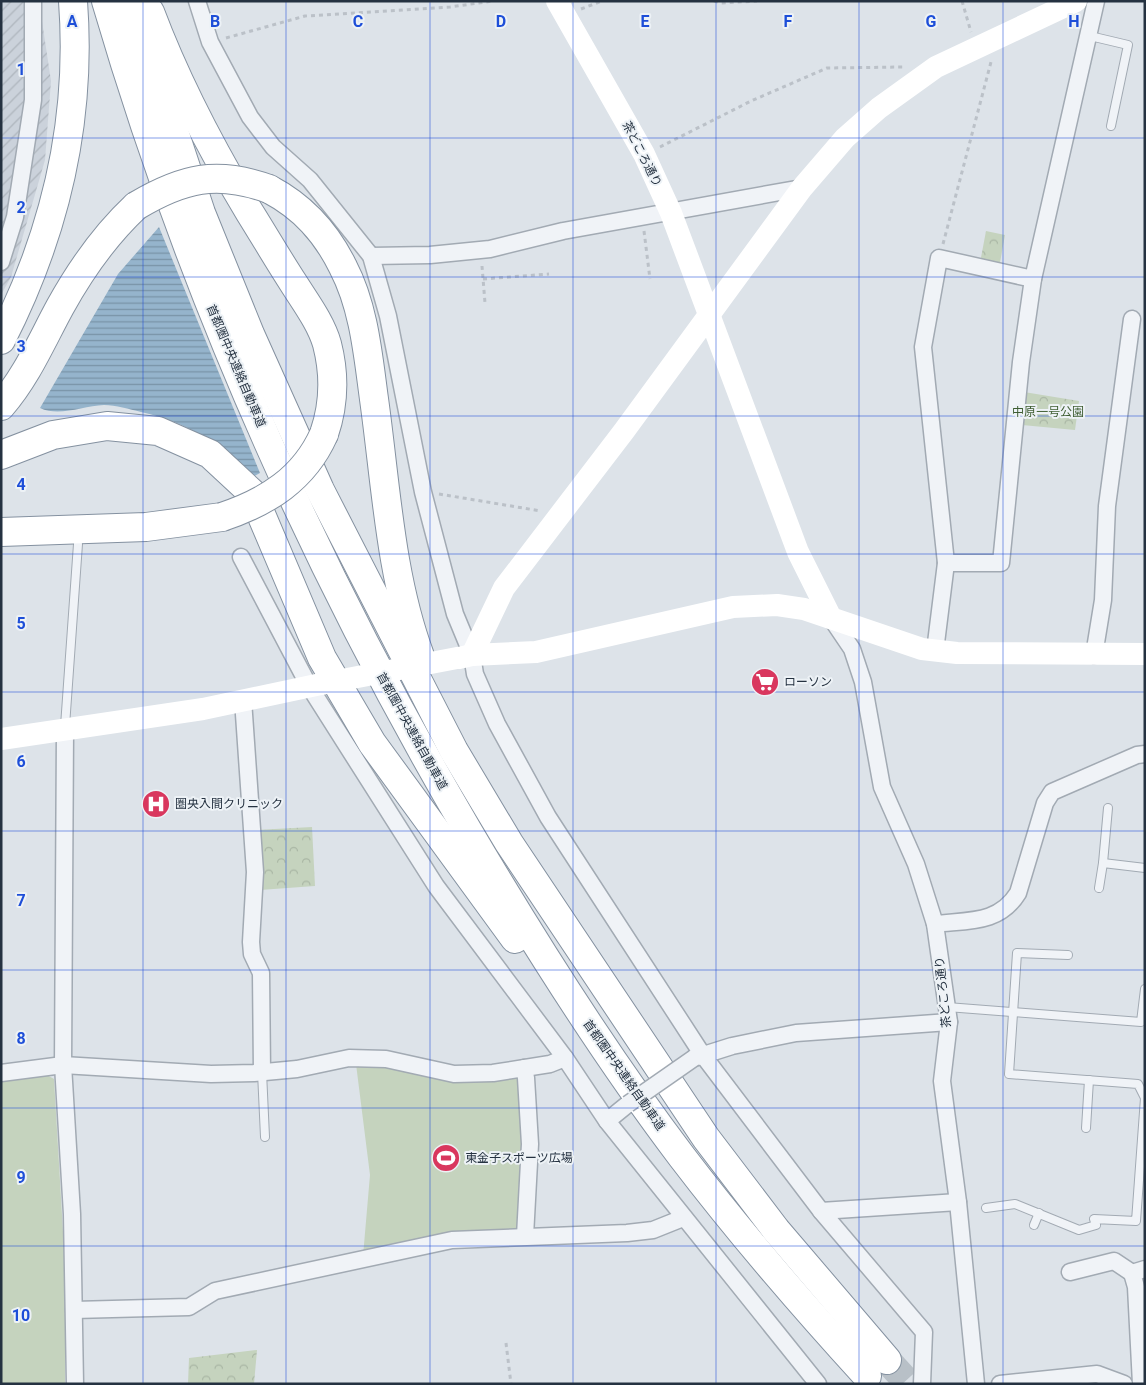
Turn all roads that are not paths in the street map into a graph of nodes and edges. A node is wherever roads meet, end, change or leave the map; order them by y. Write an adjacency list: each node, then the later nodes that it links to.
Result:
1 (33, 1): 15 (street)
2 (73, 1): 19 (highway)
3 (106, 1): 56 (highway, 首都圏中央連絡自動車道)
4 (131, 1): 35 (highway, 首都圏中央連絡自動車道)
5 (146, 1): 22 (highway, bridge)
6 (197, 1): 14 (street)
7 (557, 1): 13 (street, 茶どころ通り)
8 (1076, 1): 12 (street)
9 (1096, 1): 10 (street)
10 (1090, 36): 11 (lane); 16 (street)
11 (1111, 126)
12 (802, 188): 13 (street); 17 (street)
13 (670, 213): 14 (street); 17 (street, 茶どころ通り)
14 (371, 256): 30 (street)
15 (2, 260)
16 (1033, 279): 25 (street); 25 (street)
17 (708, 315): 26 (street, 茶どころ通り); 30 (street)
18 (1132, 319): 29 (street)
19 (1, 340)
20 (1, 406): 35 (highway, bridge)
21 (1, 456): 56 (highway)
22 (1, 532)
23 (78, 544): 33 (lane)
24 (241, 557): 31 (street)
25 (946, 563): 27 (street)
26 (831, 618): 27 (street); 30 (street); 41 (street, 茶どころ通り)
27 (935, 651): 29 (street)
28 (1145, 654): 29 (street)
29 (1094, 655)
30 (464, 656): 31 (street, bridge); 46 (street)
31 (315, 685): 32 (street); 47 (street)
32 (243, 700): 33 (street); 50 (street)
33 (65, 731): 34 (street); 48 (street)
34 (1, 739)
35 (454, 751): 56 (highway, 首都圏中央連絡自動車道)
36 (1145, 754): 41 (street)
37 (1108, 808): 38 (lane)
38 (1103, 864): 39 (lane); 40 (lane)
39 (1145, 868)
40 (1100, 888)
41 (935, 924): 45 (street, 茶どころ通り)
42 (1068, 955): 44 (lane)
43 (1145, 989): 44 (lane)
44 (1014, 1012): 45 (lane); 52 (lane)
45 (948, 1014): 46 (street); 57 (street, 茶どころ通り)
46 (698, 1056): 53 (street, bridge); 59 (street)
47 (565, 1058): 49 (street); 53 (street)
48 (63, 1065): 50 (street); 51 (street); 66 (street)
49 (524, 1068): 50 (street); 63 (street)
50 (262, 1072): 55 (lane)
51 (1, 1073)
52 (1089, 1080): 54 (lane); 60 (lane)
53 (607, 1121): 61 (street)
54 (1086, 1128)
55 (266, 1137)
56 (682, 1157)
57 (958, 1202): 59 (street); 70 (street, 茶どころ通り)
58 (986, 1208): 60 (lane)
59 (821, 1211): 69 (street)
60 (1039, 1214): 62 (lane)
61 (683, 1218): 63 (street); 68 (street)
62 (1034, 1226)
63 (525, 1236): 66 (street)
64 (1138, 1271): 65 (street); 73 (street)
65 (1070, 1272)
66 (74, 1310): 67 (street)
67 (75, 1384)
68 (818, 1384)
69 (922, 1384)
70 (976, 1384)
71 (1000, 1384): 72 (street)
72 (1124, 1384)
73 (1141, 1384)

